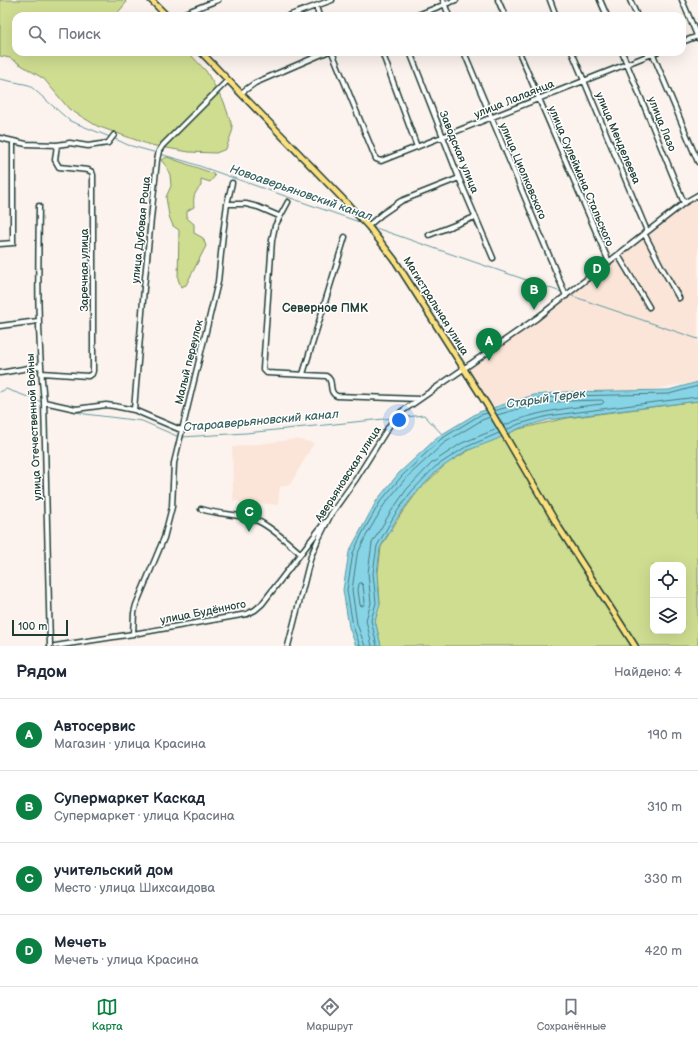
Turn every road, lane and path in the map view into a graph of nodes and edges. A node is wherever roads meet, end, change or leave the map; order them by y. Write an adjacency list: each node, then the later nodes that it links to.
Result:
1 (151, 0): 12 (main road)
2 (218, 0): 13 (street)
3 (332, 0): 11 (street)
4 (456, 0): 10 (street)
5 (498, 0): 18 (street)
6 (550, 0): 19 (street)
7 (600, 0): 20 (street)
8 (630, 0): 21 (street)
9 (682, 0): 22 (street)
10 (444, 2): 16 (street); 17 (street)
11 (316, 6): 14 (street); 15 (street)
12 (163, 12)
13 (188, 12)
14 (299, 12)
15 (318, 12)
16 (423, 12)
17 (448, 12)
18 (503, 12)
19 (554, 12)
20 (605, 12)
21 (635, 12)
22 (698, 37): 23 (street)
23 (686, 41)
24 (205, 56): 36 (main road, Магистральная улица)
25 (318, 56): 38 (street)
26 (334, 56): 46 (street, улица Лалаянца)
27 (383, 56): 46 (street)
28 (412, 56): 42 (street, Заводская улица)
29 (466, 56): 40 (street, улица Циолковского)
30 (521, 56): 39 (street, улица Сулеймана Стальского)
31 (574, 56): 37 (street, улица Менделеева)
32 (624, 56): 35 (street, улица Лазо)
33 (647, 56): 35 (street, улица Лалаянца)
34 (655, 56): 47 (street)
35 (627, 64): 37 (street, улица Лалаянца); 52 (street, улица Лазо)
36 (228, 80): 38 (main road, Магистральная улица); 77 (street, улица Дубовая Роща)
37 (584, 81): 39 (street, улица Лалаянца); 58 (street, улица Менделеева)
38 (241, 93): 57 (main road, Магистральная улица)
39 (538, 99): 40 (street, улица Лалаянца); 64 (street, улица Сулеймана Стальского)
40 (490, 118): 42 (street, улица Лалаянца); 65 (street, улица Циолковского)
41 (114, 136): 45 (street)
42 (442, 137): 46 (street, улица Лалаянца); 48 (street, Заводская улица)
43 (0, 138): 44 (street)
44 (13, 141): 45 (street); 61 (street)
45 (57, 145): 73 (street, Заречная улица)
46 (417, 147)
47 (698, 162)
48 (459, 178): 56 (street, Заводская улица); 57 (street)
49 (232, 183): 53 (street, Малый переулок)
50 (698, 196): 52 (street, Аверьяновская улица)
51 (288, 202): 55 (street)
52 (684, 203): 58 (street, Аверьяновская улица)
53 (227, 204): 55 (street); 78 (street, Малый переулок)
54 (39, 206): 68 (street, улица Отечественной Войны)
55 (279, 216): 74 (street)
56 (475, 217): 59 (street); 63 (street, Заводская улица)
57 (368, 226): 71 (main road, Магистральная улица)
58 (646, 232): 62 (street, Аверьяновская улица); 66 (street, улица Менделеева)
59 (429, 235)
60 (345, 237): 74 (street)
61 (0, 244)
62 (618, 255): 64 (street, Аверьяновская улица); 67 (street)
63 (493, 258)
64 (609, 262): 65 (street, Аверьяновская улица)
65 (566, 296): 71 (street, Аверьяновская улица)
66 (679, 298)
67 (649, 308)
68 (38, 321): 69 (street); 70 (street, улица Отечественной Войны)
69 (0, 326)
70 (40, 366): 72 (street); 73 (street, улица Отечественной Войны)
71 (464, 369): 75 (street, Аверьяновская улица); 86 (main road, Магистральная улица)
72 (0, 373)
73 (41, 373): 76 (street, улица Отечественной Войны)
74 (303, 374): 75 (street)
75 (419, 398): 80 (street, Аверьяновская улица)
76 (44, 402): 77 (street); 83 (street, улица Отечественной Войны)
77 (134, 410): 78 (street)
78 (181, 430): 82 (street, Малый переулок)
79 (201, 509): 81 (street)
80 (331, 514): 81 (street, улица Будённого); 85 (street, Аверьяновская улица)
81 (300, 553): 82 (street, улица Будённого)
82 (132, 634): 84 (street, улица Будённого)
83 (50, 646)
84 (55, 646)
85 (288, 646)
86 (635, 646)

